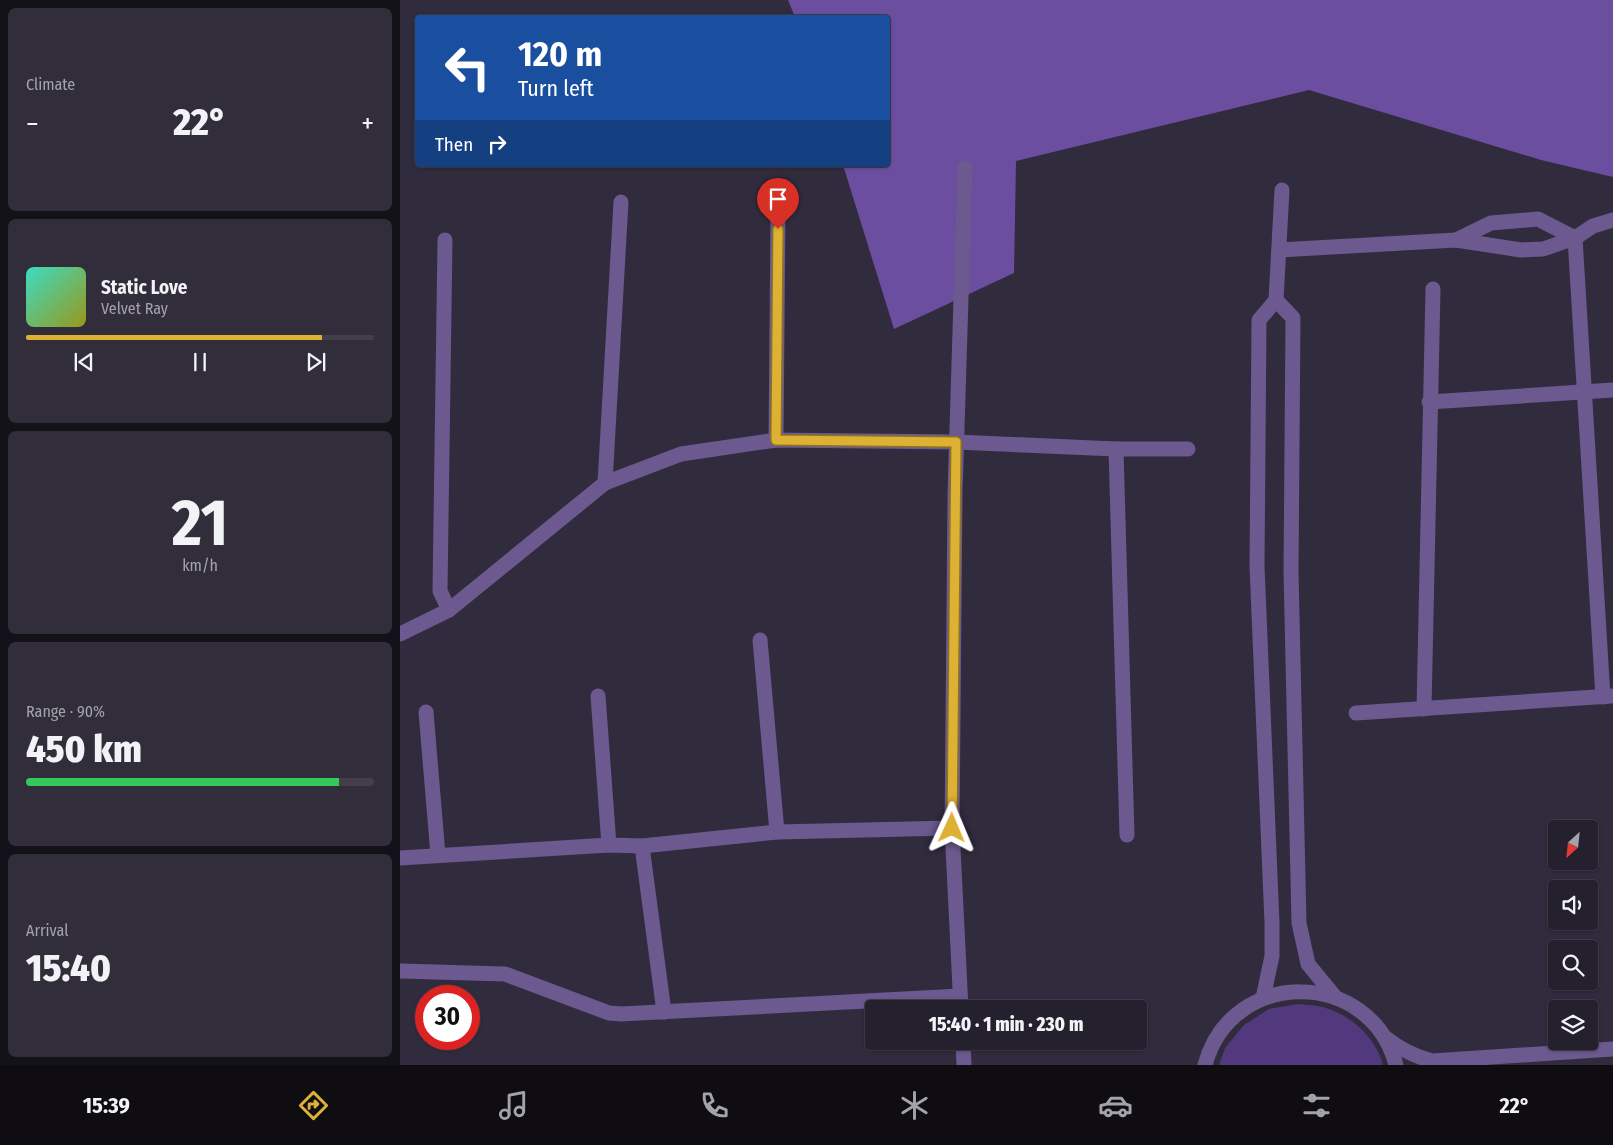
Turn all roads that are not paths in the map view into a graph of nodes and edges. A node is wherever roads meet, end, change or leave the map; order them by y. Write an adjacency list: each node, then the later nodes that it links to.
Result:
1 (964, 168): 16 (street)
2 (1282, 190): 9 (street)
3 (621, 202): 19 (street)
4 (778, 210): 15 (street)
5 (1613, 220): 6 (street)
6 (1575, 238): 8 (street); 8 (street); 13 (street)
7 (445, 240): 20 (street)
8 (1456, 240): 9 (street)
9 (1279, 250): 11 (street)
10 (1433, 289): 14 (street)
11 (1276, 300): 36 (street); 37 (street)
12 (1613, 390): 13 (street)
13 (1585, 392): 14 (street); 24 (street)
14 (1429, 402): 25 (street)
15 (776, 440): 16 (street); 19 (street)
16 (956, 442): 17 (street); 28 (street)
17 (1116, 449): 18 (street); 30 (street)
18 (1188, 449)
19 (605, 483): 20 (street)
20 (449, 610): 21 (street)
21 (400, 634)
22 (760, 640): 29 (street)
23 (598, 696): 31 (street)
24 (1608, 696): 25 (street)
25 (1424, 709): 27 (street)
26 (426, 712): 33 (street)
27 (1356, 713)
28 (952, 828): 29 (street); 38 (street)
29 (777, 832): 32 (street)
30 (1127, 836)
31 (609, 845): 32 (street); 33 (street)
32 (642, 846): 40 (street)
33 (438, 855): 34 (street)
34 (400, 858)
35 (400, 971): 40 (street)
36 (1263, 998): 37 (street); 44 (street)
37 (1336, 998): 41 (street)
38 (961, 1000)
39 (865, 1006): 40 (street)
40 (664, 1012)
41 (1384, 1036): 42 (street); 46 (street)
42 (1613, 1049)
43 (963, 1050): 45 (street)
44 (1203, 1063)
45 (964, 1065)
46 (1396, 1065)

